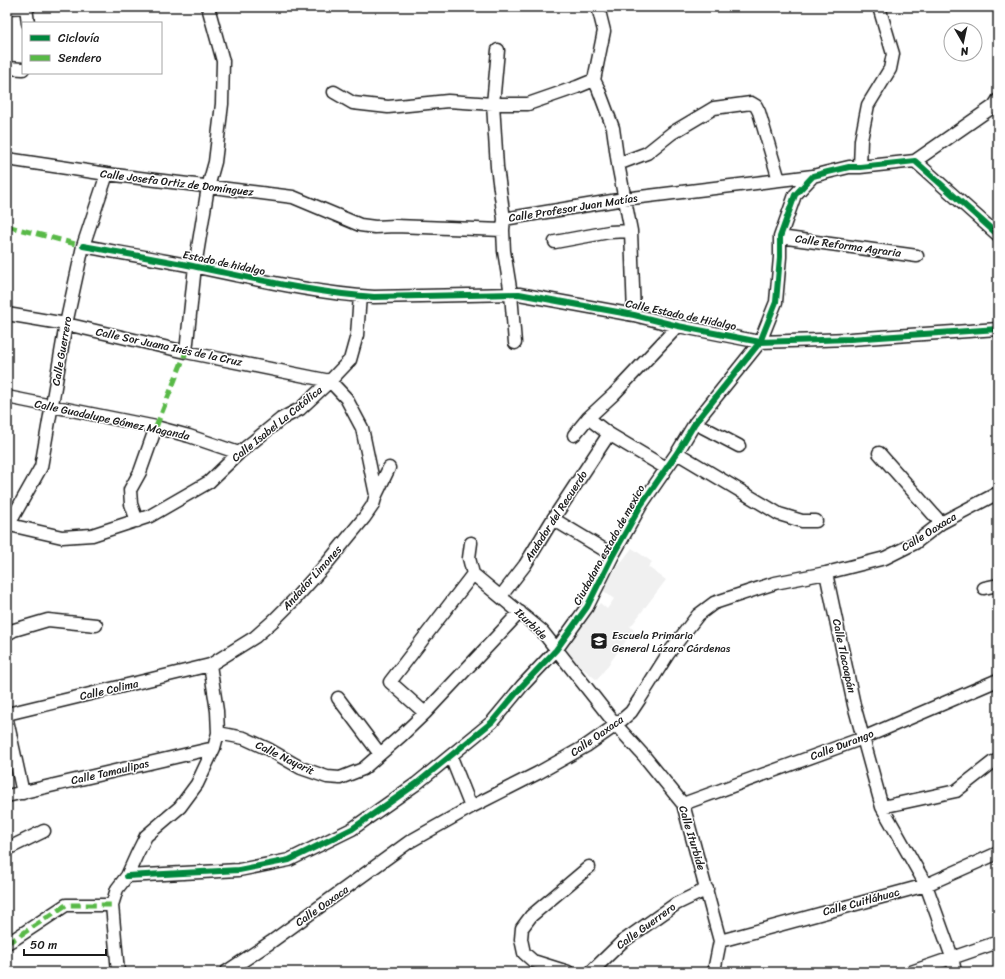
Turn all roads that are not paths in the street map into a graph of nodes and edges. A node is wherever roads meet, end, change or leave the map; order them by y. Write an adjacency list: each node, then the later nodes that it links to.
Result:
1 (27, 7): 5 (street); 6 (street)
2 (208, 7): 21 (street)
3 (598, 7): 10 (street)
4 (879, 7): 17 (street)
5 (7, 8)
6 (28, 22)
7 (498, 50): 13 (street)
8 (7, 68): 9 (street)
9 (22, 69)
10 (594, 80): 13 (street); 16 (street)
11 (334, 92): 13 (street)
12 (998, 100): 15 (street)
13 (493, 104): 24 (street)
14 (7, 159): 18 (street, Calle Josefa Ortiz de Domínguez)
15 (915, 161): 17 (street); 26 (street)
16 (618, 164): 20 (street); 22 (street)
17 (860, 167): 19 (street)
18 (107, 174): 21 (street, Calle Josefa Ortiz de Domínguez); 29 (street, Calle Guerrero)
19 (813, 176): 20 (street, Calle Profesor Juan Matías); 27 (street, Ciudadano estado de mexico)
20 (779, 180): 22 (street, Calle Profesor Juan Matías)
21 (208, 187): 23 (street, Calle Josefa Ortiz de Domínguez); 31 (street)
22 (624, 199): 24 (street, Calle Profesor Juan Matías); 25 (street)
23 (344, 218): 24 (street, Calle Profesor Juan Matías)
24 (503, 225): 32 (street)
25 (631, 231): 28 (street); 35 (street)
26 (998, 236)
27 (780, 237): 30 (street, Calle Reforma Agraria); 39 (street, Ciudadano estado de mexico)
28 (554, 242)
29 (83, 246): 31 (street, Estado de hidalgo); 36 (street, Calle Guerrero)
30 (916, 256)
31 (195, 266): 33 (street, Estado de hidalgo); 41 (street)
32 (511, 294): 33 (street, Calle Estado de Hidalgo); 35 (street, Calle Estado de Hidalgo); 40 (street)
33 (360, 296): 42 (street, Calle Isabel La Católica)
34 (7, 314): 36 (street, Calle Sor Juana Inés de la Cruz)
35 (634, 315): 37 (street, Calle Estado de Hidalgo)
36 (66, 324): 41 (street, Calle Sor Juana Inés de la Cruz); 44 (street, Calle Guerrero)
37 (678, 326): 39 (street, Calle Estado de Hidalgo); 45 (street)
38 (998, 329): 39 (street, Calle Estado de Hidalgo)
39 (760, 342): 46 (street, Ciudadano estado de mexico)
40 (515, 343)
41 (186, 352): 42 (street, Calle Sor Juana Inés de la Cruz)
42 (330, 381): 51 (street, Calle Isabel La Católica); 57 (street)
43 (7, 397): 44 (street, Calle Guadalupe Gómez Maganda)
44 (52, 406): 47 (street, Calle Guadalupe Gómez Maganda); 62 (street, Calle Guerrero)
45 (588, 418): 48 (street); 49 (street)
46 (695, 423): 50 (street); 52 (street, Ciudadano estado de mexico)
47 (156, 427): 51 (street, Calle Guadalupe Gómez Maganda); 59 (street)
48 (609, 434): 55 (street); 58 (street, Andador del Recuerdo)
49 (574, 435)
50 (740, 446)
51 (238, 453): 59 (street, Calle Isabel La Católica)
52 (677, 453): 55 (street, Ciudadano estado de mexico); 60 (street)
53 (879, 453): 61 (street)
54 (389, 468): 57 (street, Andador Limones)
55 (666, 468): 64 (street, Ciudadano estado de mexico)
56 (998, 493): 61 (street, Calle Oaxaca)
57 (376, 495): 74 (street, Andador Limones)
58 (553, 519): 64 (street); 69 (street, Andador del Recuerdo)
59 (137, 521): 62 (street, Calle Isabel La Católica)
60 (816, 522)
61 (941, 523): 65 (street, Calle Oaxaca)
62 (8, 524)
63 (471, 543): 66 (street)
64 (613, 555): 73 (street, Ciudadano estado de mexico)
65 (826, 573): 80 (street, Calle Oaxaca); 82 (street, Calle Tlacoapán)
66 (473, 574): 69 (street, Iturbide); 77 (street)
67 (998, 585): 68 (street)
68 (984, 588)
69 (501, 596): 70 (street, Iturbide)
70 (520, 612): 73 (street, Iturbide); 77 (street, Calle Nayarit)
71 (96, 625): 72 (street)
72 (7, 634)
73 (556, 650): 80 (street, Iturbide); 85 (street, Ciudadano estado de mexico)
74 (210, 665): 78 (street, Calle Colima); 81 (street)
75 (998, 680): 82 (street, Calle Durango)
76 (338, 698): 84 (street)
77 (425, 713): 84 (street, Calle Nayarit)
78 (7, 714)
79 (7, 720): 87 (street)
80 (616, 725): 89 (street, Calle Iturbide); 90 (street, Calle Oaxaca)
81 (218, 733): 83 (street); 84 (street, Calle Nayarit)
82 (863, 738): 89 (street, Calle Durango); 91 (street, Calle Tlacoapán)
83 (214, 748): 87 (street, Calle Tamaulipas); 96 (street)
84 (380, 754)
85 (451, 757): 90 (street); 96 (street, Ciudadano estado de mexico)
86 (998, 761): 91 (street)
87 (23, 793): 88 (street, Calle Tamaulipas)
88 (7, 796)
89 (683, 804): 98 (street, Calle Iturbide)
90 (471, 807): 105 (street, Calle Oaxaca)
91 (882, 808): 97 (street, Calle Tlacoapán)
92 (44, 831): 93 (street)
93 (7, 849)
94 (998, 853): 97 (street, Calle Cuitláhuac)
95 (589, 867): 106 (street)
96 (127, 876): 99 (street)
97 (926, 885): 100 (street, Calle Cuitláhuac); 103 (street, Calle Tlacoapán)
98 (707, 889): 100 (street, Calle Iturbide); 107 (street, Calle Guerrero)
99 (112, 905): 102 (street); 104 (street)
100 (720, 940): 108 (street, Calle Iturbide)
101 (998, 942): 103 (street)
102 (7, 943)
103 (952, 957): 109 (street); 110 (street, Calle Tlacoapán)
104 (118, 972)
105 (226, 972)
106 (568, 972)
107 (591, 972)
108 (715, 972)
109 (911, 972)
110 (955, 972)

